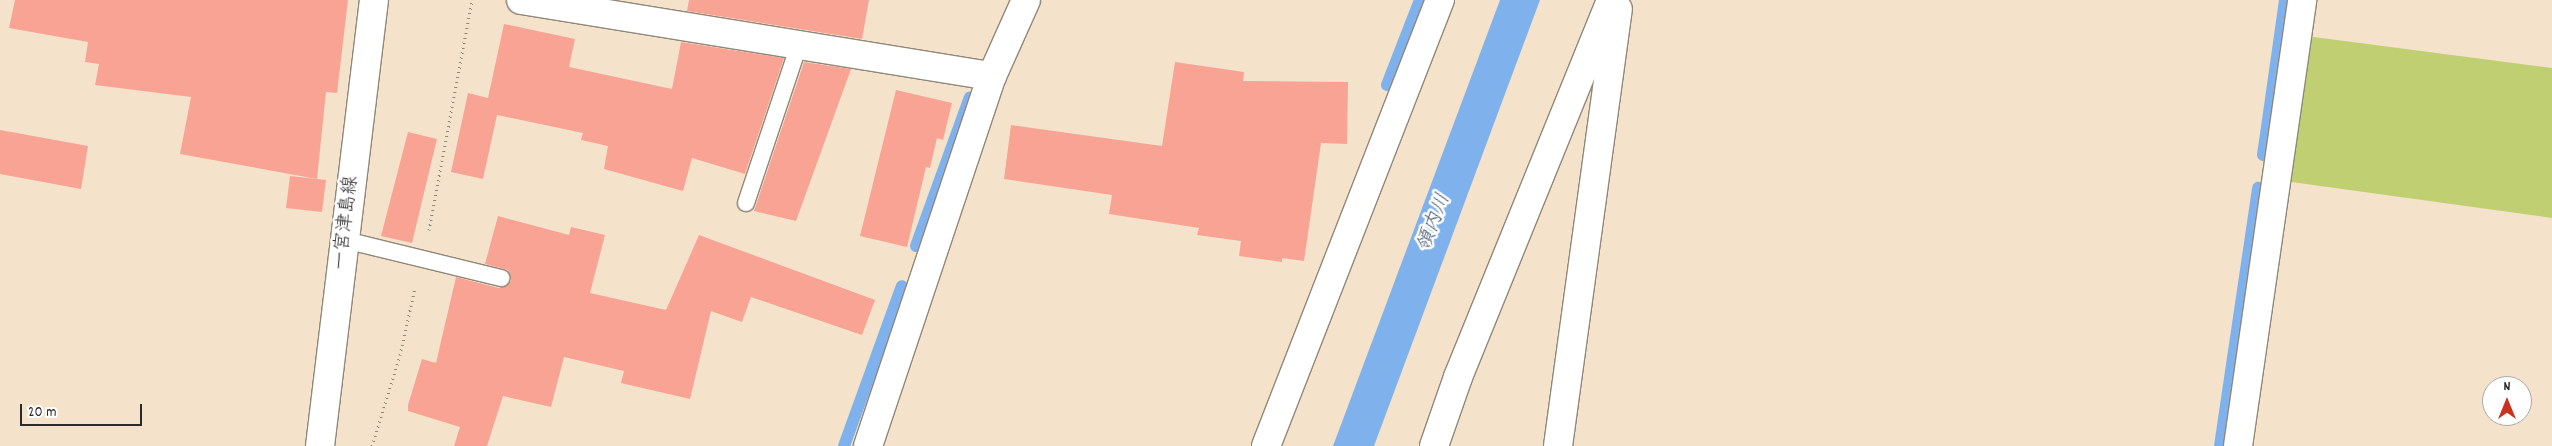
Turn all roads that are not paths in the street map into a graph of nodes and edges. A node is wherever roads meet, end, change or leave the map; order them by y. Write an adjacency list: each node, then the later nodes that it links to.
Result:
1 (374, 0): 11 (street, 一宮津島線)
2 (521, 0): 8 (street)
3 (1026, 0): 9 (street)
4 (1440, 0): 15 (street)
5 (1611, 0): 16 (street)
6 (1620, 0): 17 (street)
7 (2302, 0): 18 (street)
8 (799, 45): 9 (street); 10 (lane)
9 (992, 76): 14 (street)
10 (746, 203)
11 (345, 240): 12 (lane); 13 (street, 一宮津島線)
12 (501, 278)
13 (320, 446)
14 (868, 446)
15 (1266, 446)
16 (1434, 446)
17 (1558, 446)
18 (2238, 446)

